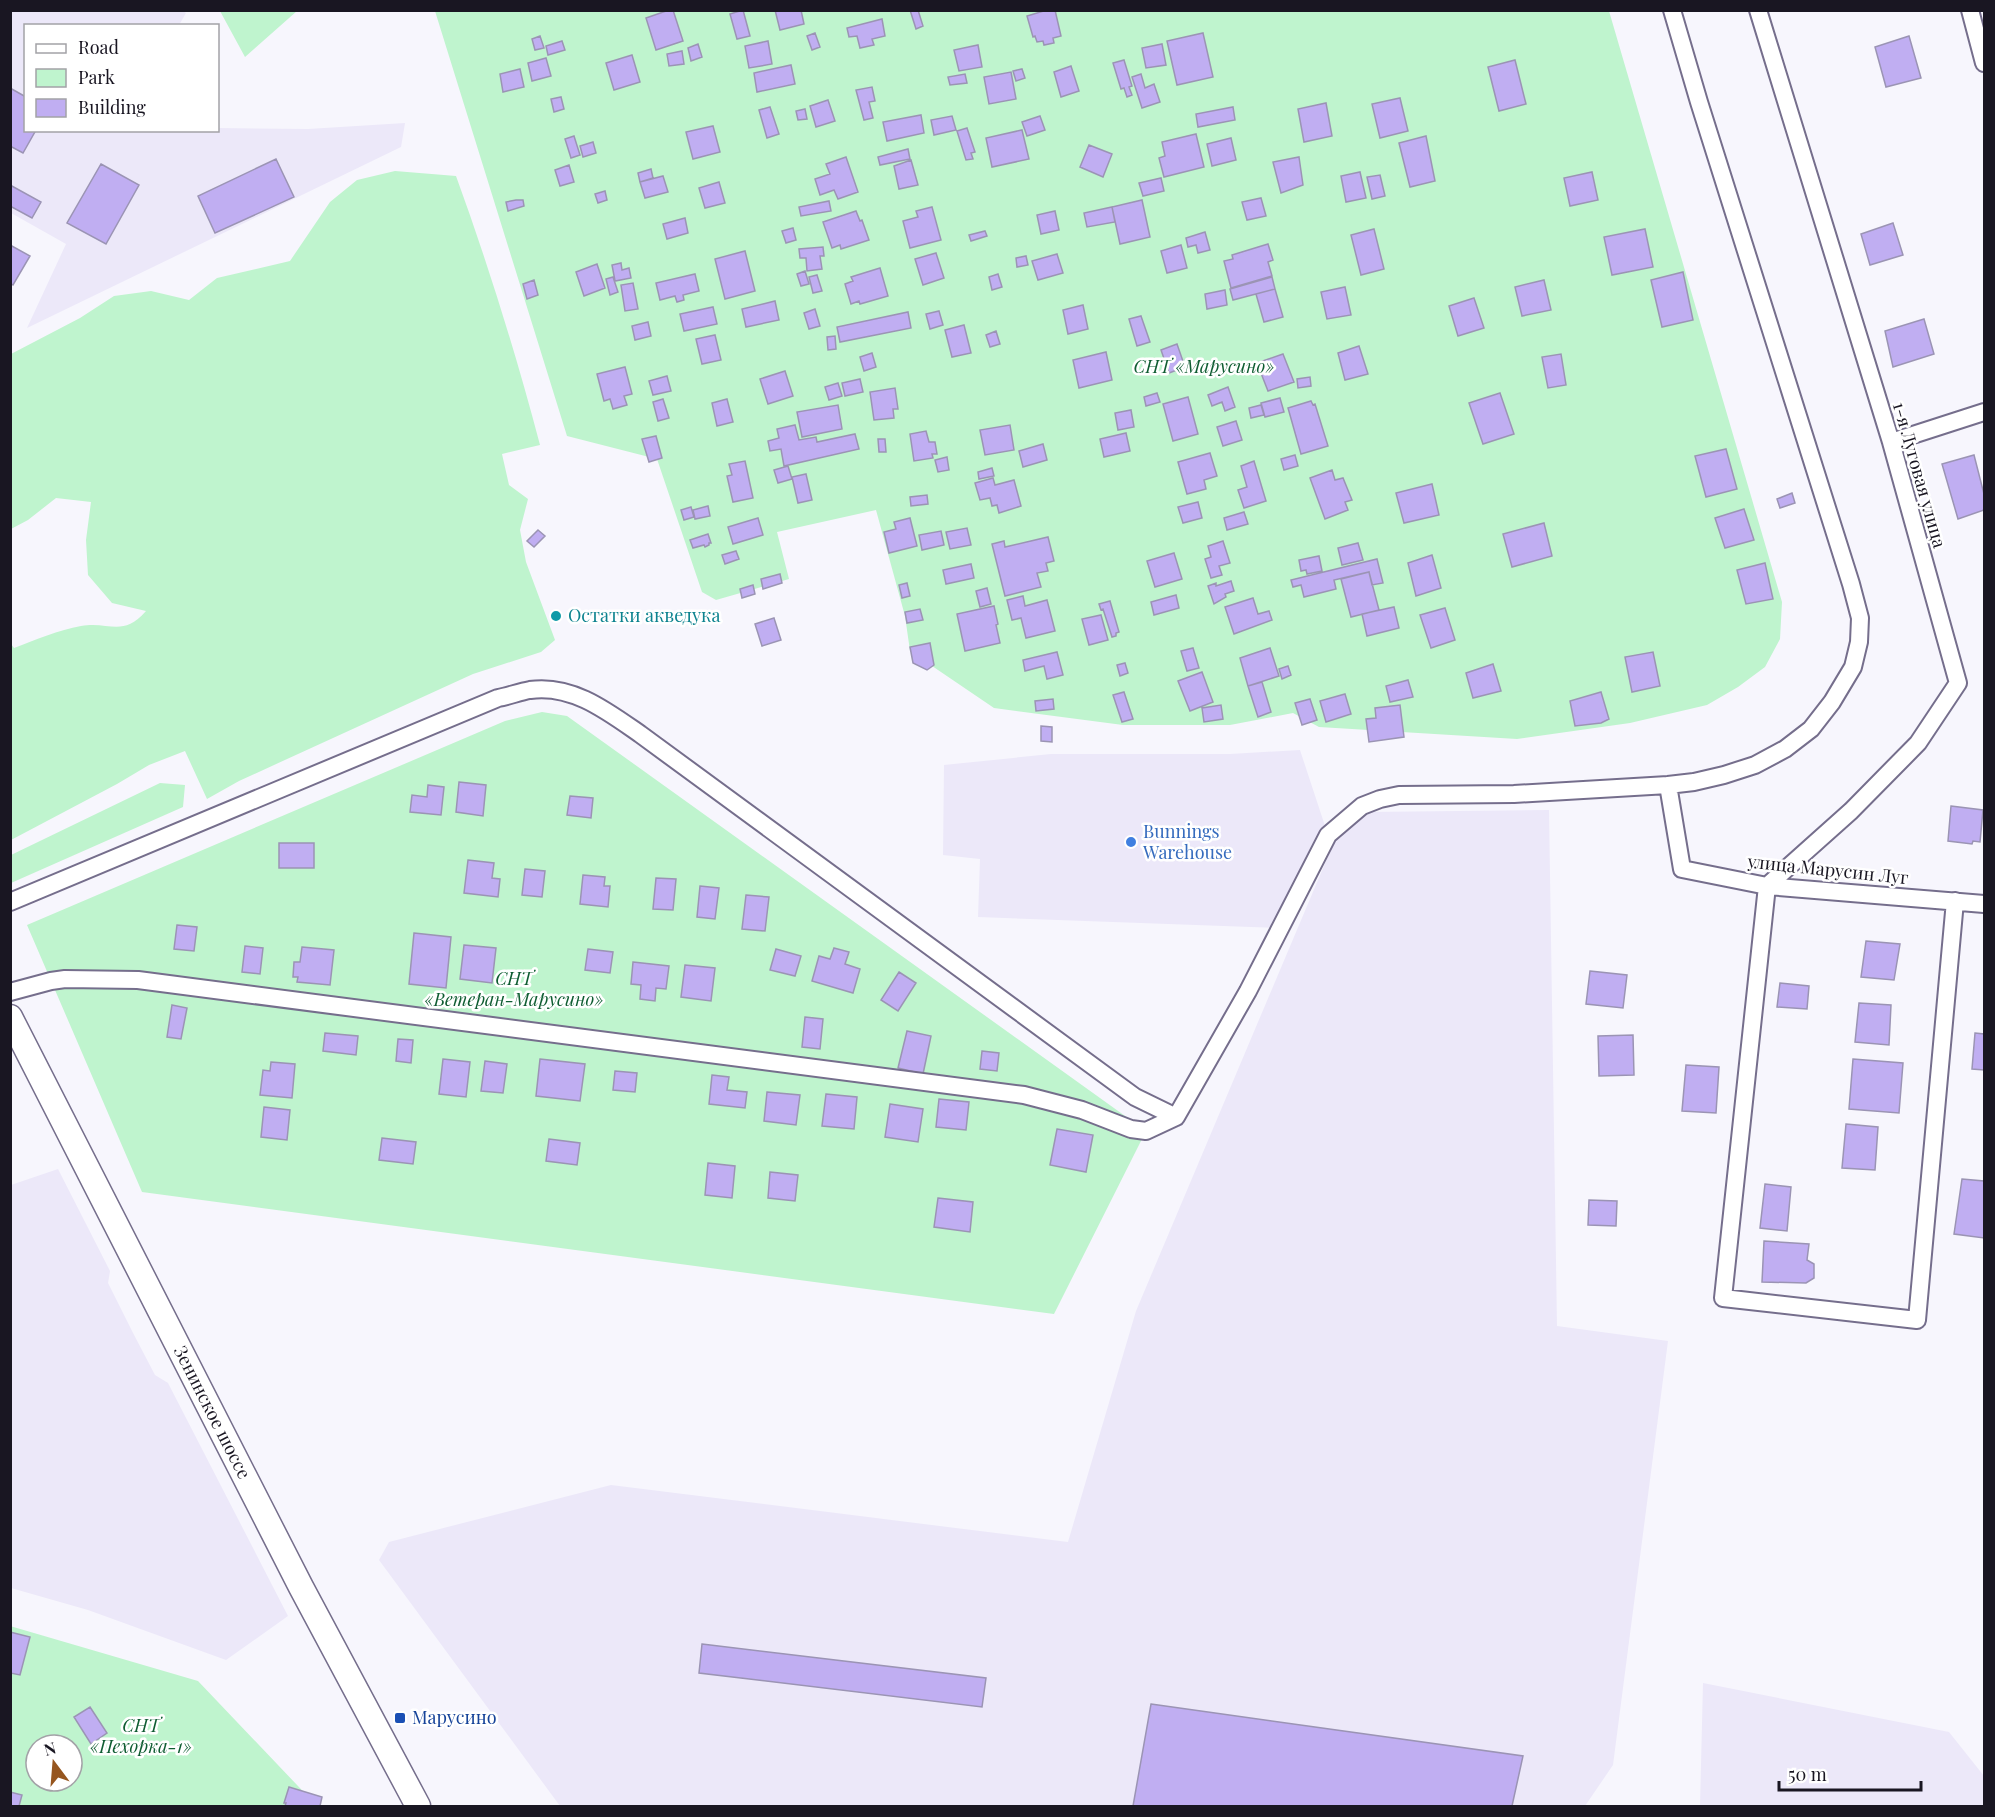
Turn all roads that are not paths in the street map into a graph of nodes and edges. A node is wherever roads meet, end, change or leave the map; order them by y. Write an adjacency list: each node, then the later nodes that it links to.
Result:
1 (1672, 10): 7 (street)
2 (1758, 10): 6 (street, 1-я Луговая улица)
3 (1970, 10): 4 (street)
4 (1984, 63)
5 (1984, 412): 6 (street)
6 (1891, 442): 8 (street, 1-я Луговая улица)
7 (1668, 785): 8 (street, улица Марусин Луг); 14 (street)
8 (1767, 886): 9 (street, улица Марусин Луг); 9 (street)
9 (1956, 901): 11 (street, улица Марусин Луг)
10 (10, 902): 14 (street)
11 (1984, 904)
12 (10, 992): 14 (street)
13 (10, 1017): 15 (main road, Зенинское шоссе)
14 (1176, 1117)
15 (418, 1806)

